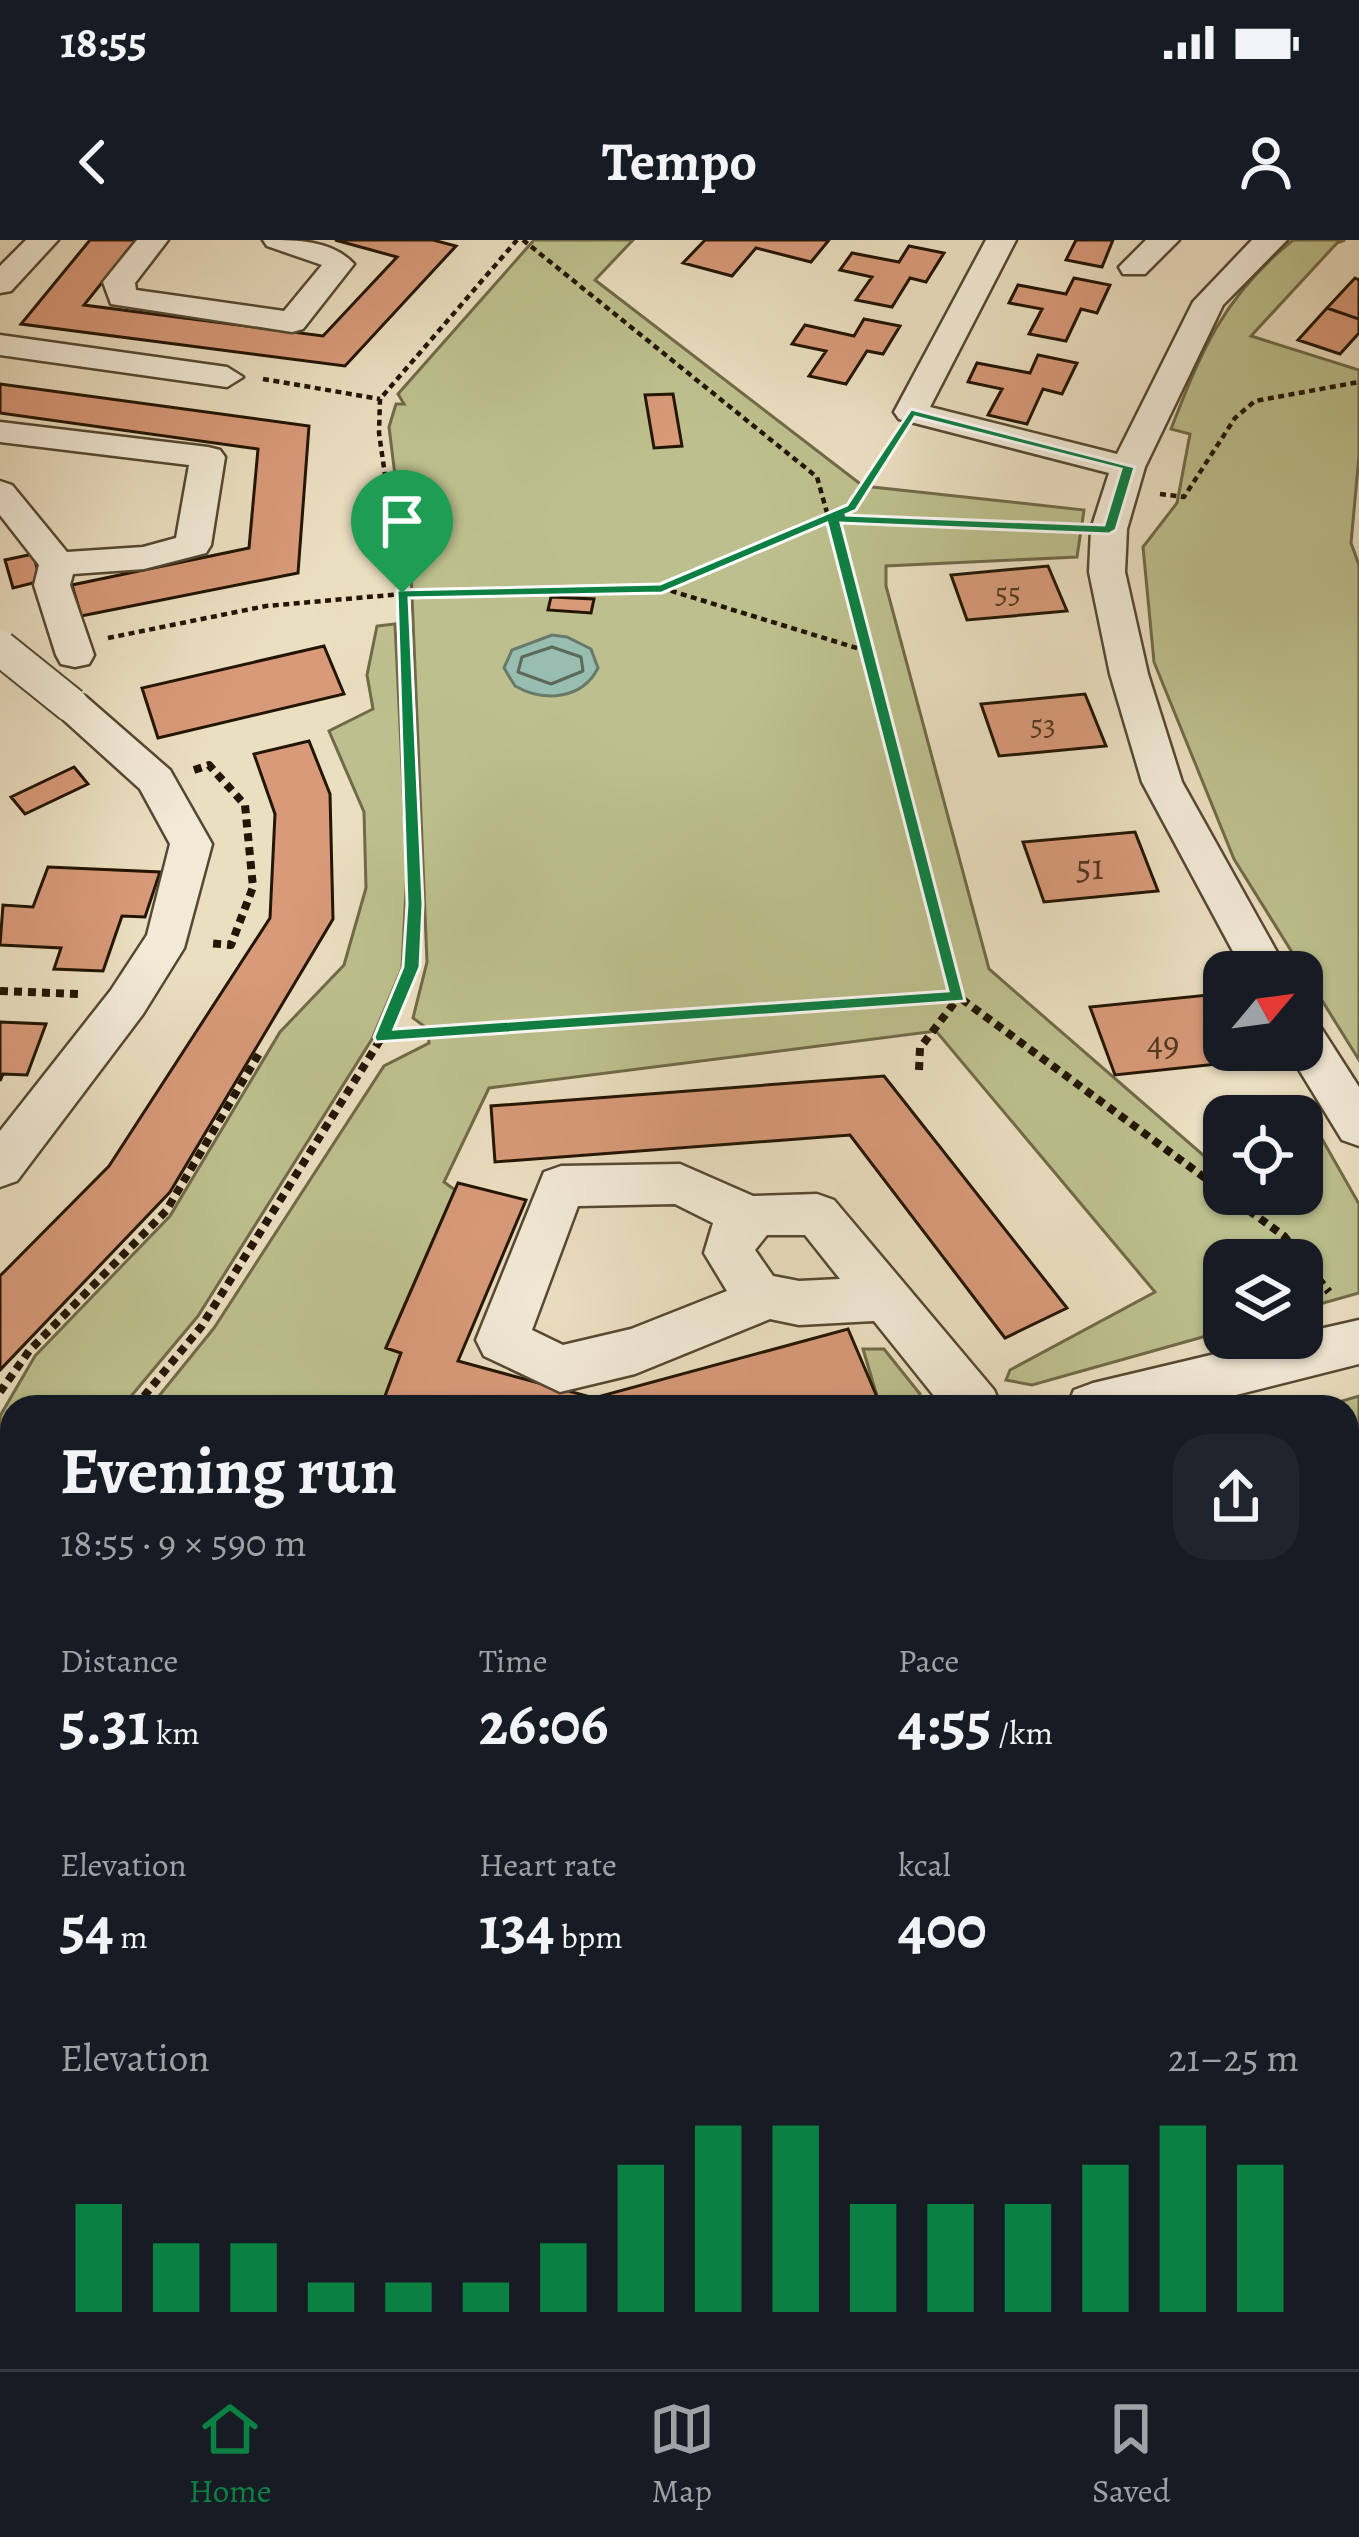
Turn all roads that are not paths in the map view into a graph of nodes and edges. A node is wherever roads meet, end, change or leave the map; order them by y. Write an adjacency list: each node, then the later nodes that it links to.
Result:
1 (43, 240): 8 (street)
2 (152, 240): 3 (street)
3 (278, 240)
4 (1001, 240): 12 (street)
5 (1164, 240): 7 (street)
6 (1272, 240): 12 (street)
7 (1133, 267)
8 (0, 284)
9 (0, 345): 10 (street)
10 (227, 377)
11 (0, 432): 14 (street)
12 (1142, 480): 17 (street)
13 (0, 492): 14 (street)
14 (57, 564): 16 (street)
15 (0, 647): 20 (street, bridge)
16 (75, 655)
17 (1255, 951)
18 (1323, 1069): 19 (street)
19 (1359, 1127)
20 (0, 1167)
21 (752, 1219): 22 (street); 22 (street); 23 (street)
22 (770, 1297): 23 (street)
23 (885, 1299): 25 (street)
24 (1359, 1342): 26 (street)
25 (965, 1395)
26 (1142, 1395)

